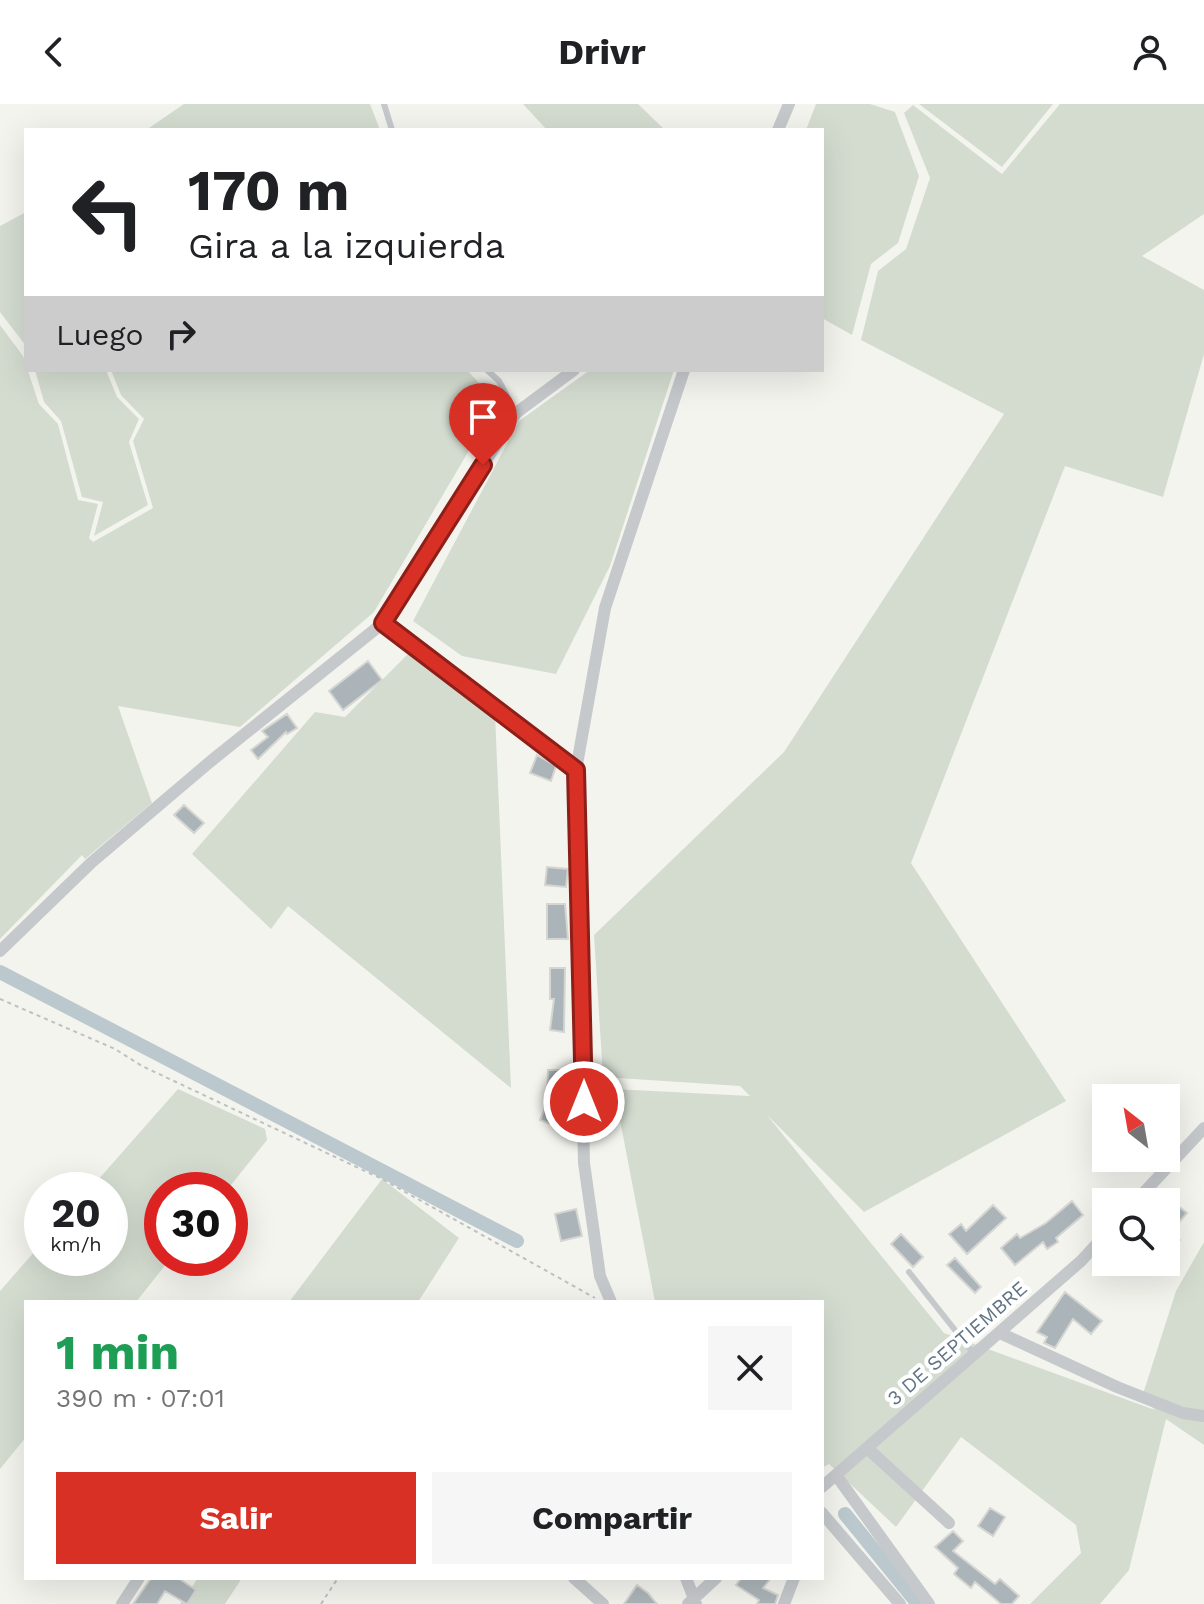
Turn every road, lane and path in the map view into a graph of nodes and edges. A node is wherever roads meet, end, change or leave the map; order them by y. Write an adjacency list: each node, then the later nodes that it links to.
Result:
1 (384, 104): 3 (lane)
2 (789, 104): 4 (street)
3 (391, 128)
4 (779, 128)
5 (489, 372): 8 (lane)
6 (571, 372): 8 (street)
7 (683, 372): 10 (street)
8 (516, 413): 9 (street)
9 (383, 623): 10 (street); 11 (street)
10 (576, 770): 18 (street)
11 (0, 951)
12 (0, 999): 17 (path)
13 (1204, 1128): 14 (street)
14 (1148, 1188)
15 (1092, 1249): 19 (street, 3 DE SEPTIEMBRE)
16 (909, 1272): 20 (lane)
17 (597, 1300)
18 (610, 1300)
19 (1000, 1333): 20 (street, 3 DE SEPTIEMBRE); 21 (street)
20 (974, 1354): 22 (street, 3 DE SEPTIEMBRE)
21 (1204, 1416)
22 (867, 1448): 23 (street, 3 DE SEPTIEMBRE); 25 (street)
23 (830, 1481): 38 (street)
24 (824, 1515): 37 (street)
25 (949, 1523)
26 (138, 1580): 33 (street)
27 (337, 1580): 34 (path)
28 (576, 1580): 35 (street)
29 (686, 1580): 32 (street)
30 (714, 1580): 32 (street)
31 (793, 1580): 36 (street)
32 (692, 1602)
33 (122, 1604)
34 (321, 1604)
35 (603, 1604)
36 (784, 1604)
37 (900, 1604)
38 (929, 1604)

